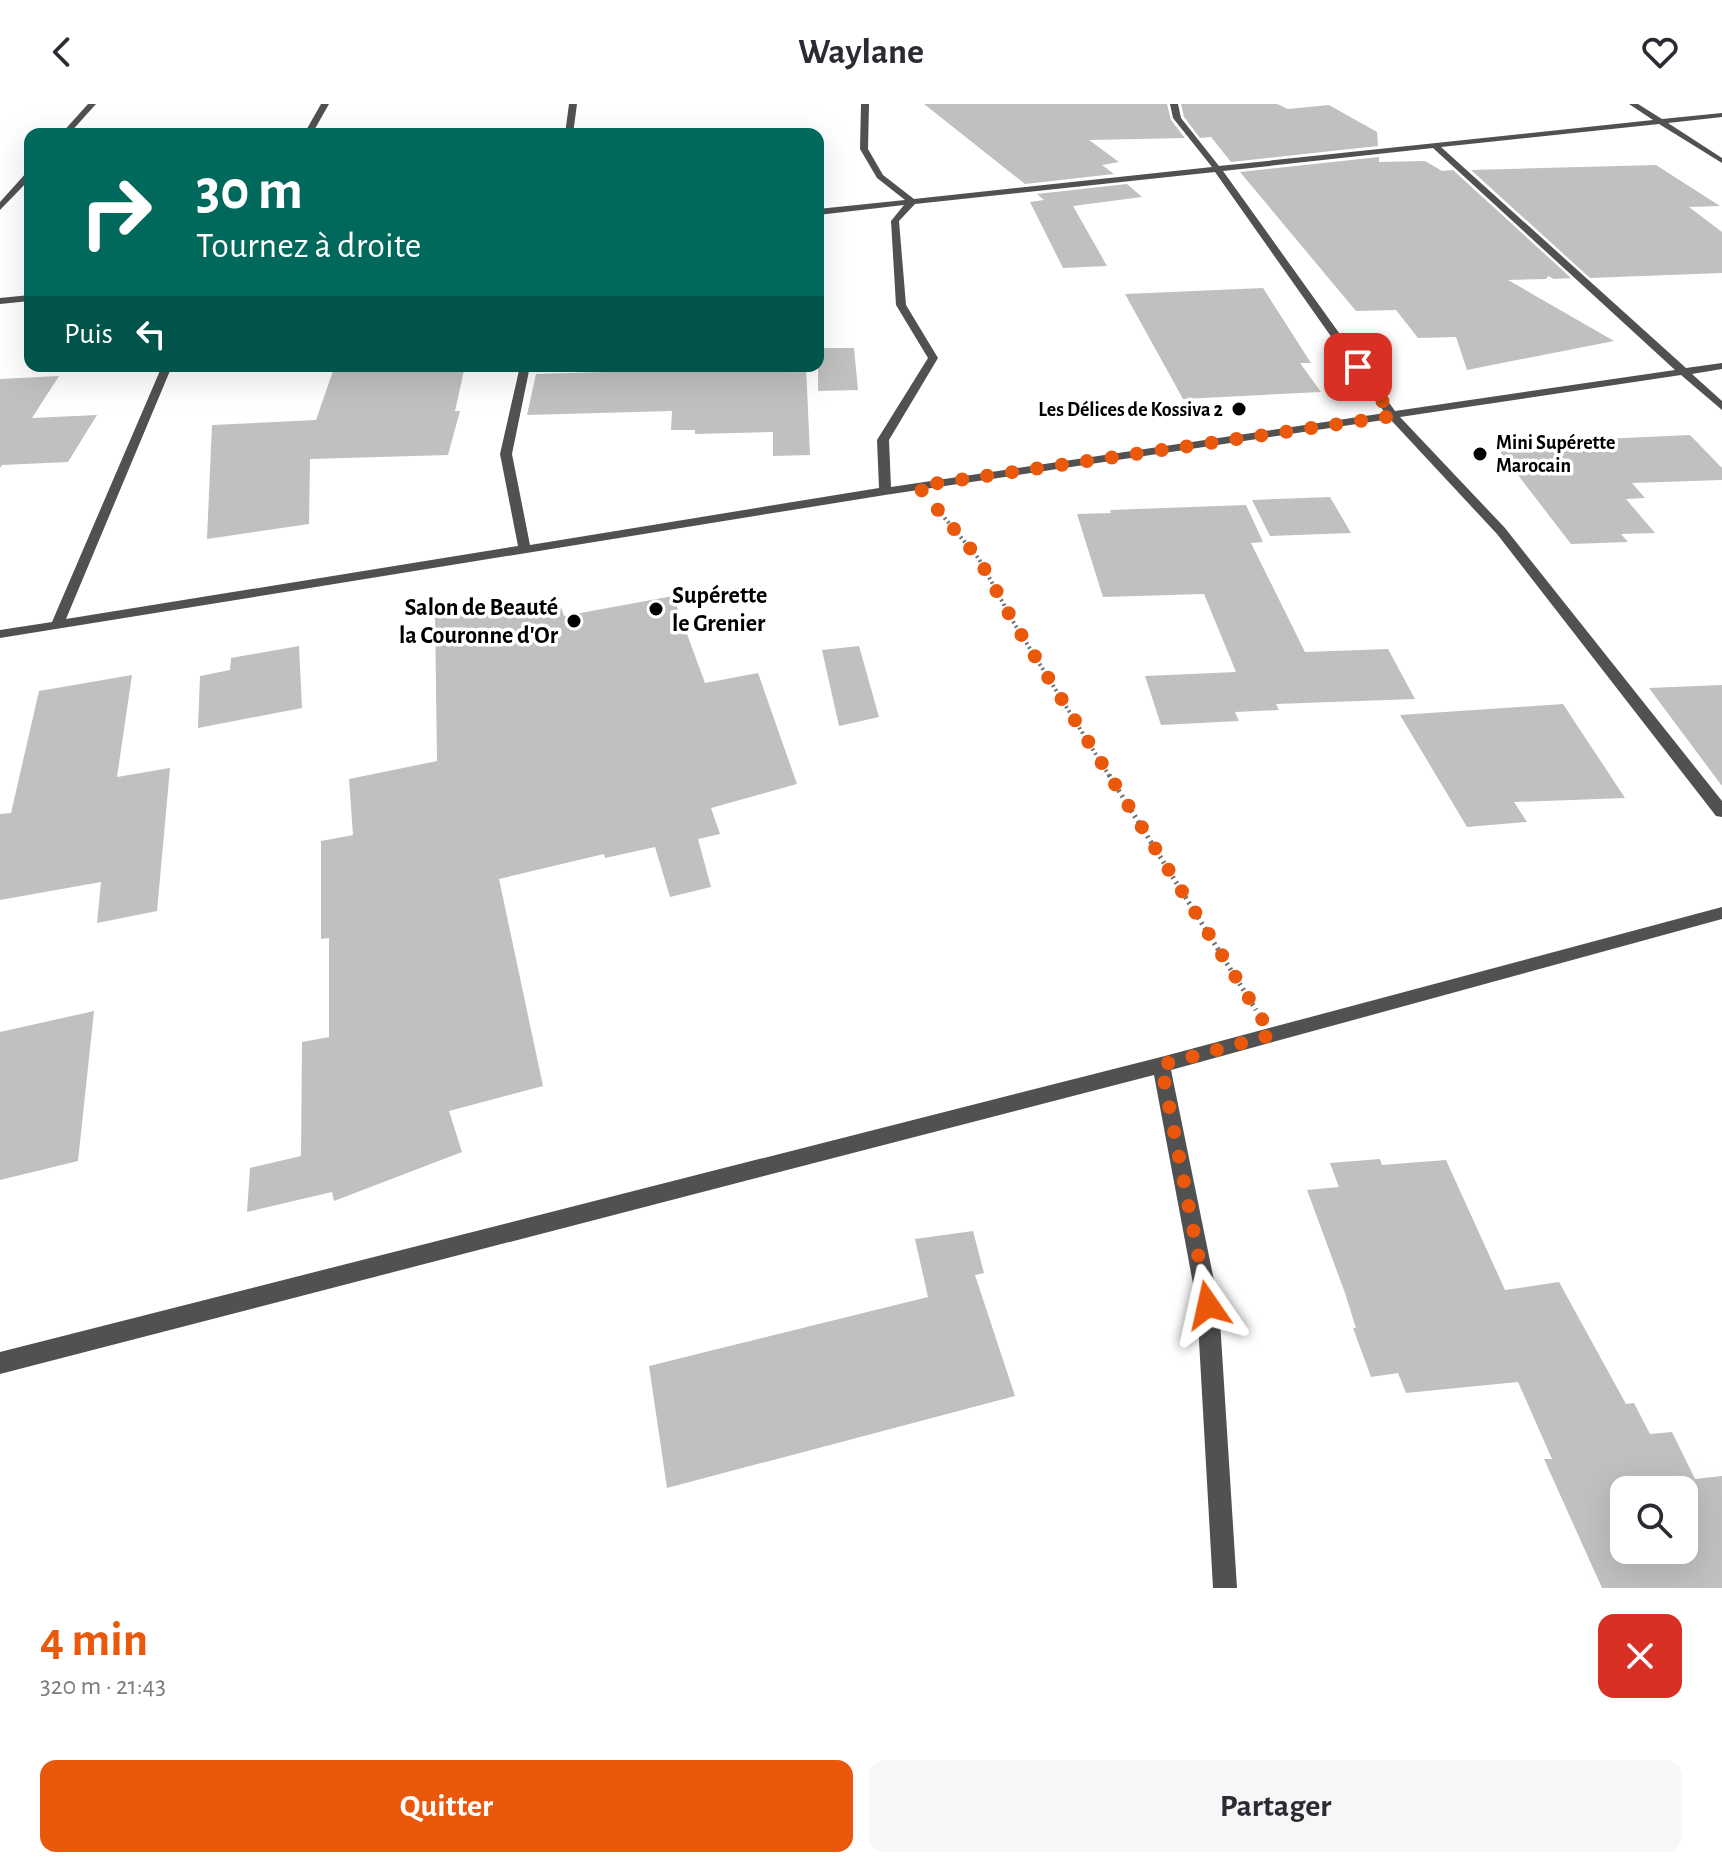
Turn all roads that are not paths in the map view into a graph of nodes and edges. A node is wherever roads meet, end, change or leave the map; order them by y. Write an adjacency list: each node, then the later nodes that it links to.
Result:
1 (92, 104): 9 (street)
2 (325, 104): 10 (street)
3 (573, 104): 11 (street)
4 (865, 104): 16 (street)
5 (1174, 104): 14 (street)
6 (1633, 104): 8 (street)
7 (1722, 115): 8 (street)
8 (1660, 121): 12 (street); 13 (street)
9 (70, 128)
10 (311, 128)
11 (570, 128)
12 (1435, 146): 14 (street); 24 (street)
13 (1722, 161)
14 (1218, 170): 16 (street); 26 (street)
15 (24, 181): 17 (street)
16 (912, 202): 18 (street); 27 (street)
17 (0, 207)
18 (824, 211)
19 (24, 299): 20 (street)
20 (0, 301)
21 (1722, 366): 24 (street)
22 (164, 372): 29 (street)
23 (524, 372): 28 (street)
24 (1687, 372): 25 (street); 26 (street)
25 (1722, 407)
26 (1393, 416): 27 (street); 31 (street)
27 (885, 491): 28 (street)
28 (525, 549): 29 (street)
29 (57, 625): 30 (street)
30 (0, 634)
31 (1722, 812)
32 (1720, 916): 33 (street)
33 (1161, 1065): 34 (street); 35 (street)
34 (0, 1363)
35 (1225, 1588)

